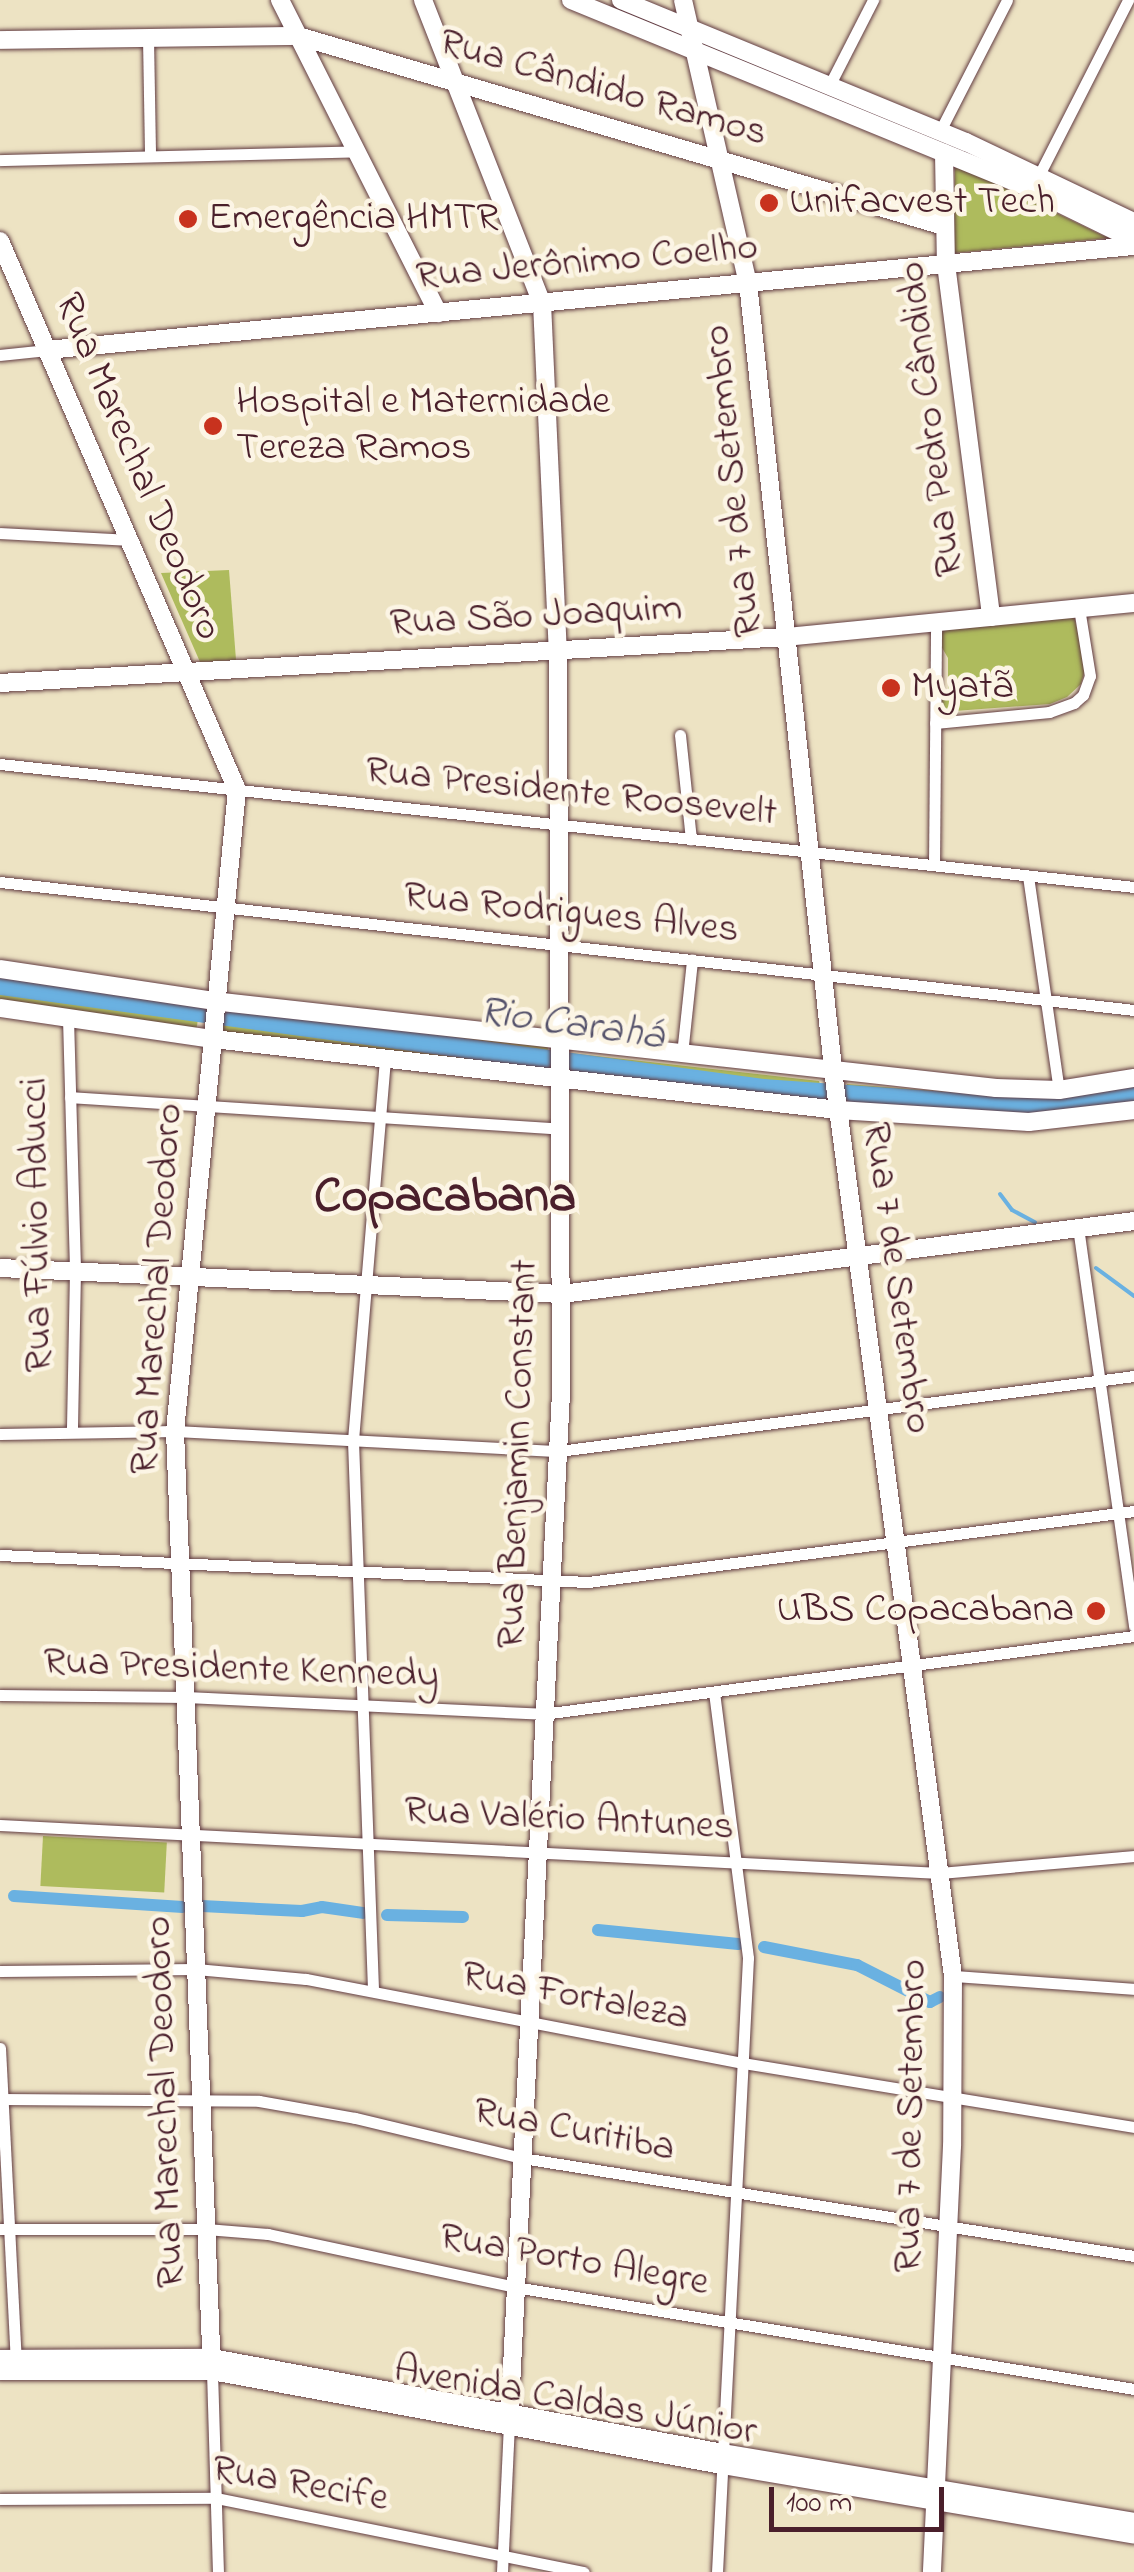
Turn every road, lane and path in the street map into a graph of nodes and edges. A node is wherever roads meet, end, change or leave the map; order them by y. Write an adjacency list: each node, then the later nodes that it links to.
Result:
1 (280, 0): 10 (street)
2 (423, 0): 14 (street, Rua Benjamin Constant)
3 (571, 0): 13 (street)
4 (621, 0): 9 (street)
5 (683, 0): 9 (street, Rua 7 de Setembro)
6 (873, 0): 15 (street)
7 (1007, 0): 16 (street)
8 (1128, 0): 22 (street)
9 (691, 29): 13 (street, Rua 7 de Setembro); 15 (street)
10 (298, 36): 11 (street, Rua Cândido Ramos); 14 (street, Rua Cândido Ramos); 17 (street)
11 (148, 38): 12 (street, Rua Cândido Ramos); 19 (street)
12 (0, 40)
13 (698, 51): 18 (street); 21 (street, Rua 7 de Setembro)
14 (456, 82): 21 (street, Rua Cândido Ramos); 29 (street, Rua Benjamin Constant)
15 (829, 86): 16 (street)
16 (940, 131): 22 (street)
17 (356, 151): 19 (street); 30 (street)
18 (944, 153): 24 (street, Rua Pedro Cândido); 26 (street)
19 (150, 156): 20 (street)
20 (0, 160)
21 (723, 161): 24 (street, Rua Cândido Ramos); 28 (street, Rua 7 de Setembro)
22 (1038, 174): 23 (street)
23 (1134, 222)
24 (944, 226): 27 (street, Rua Pedro Cândido)
25 (0, 241): 31 (street, Rua Marechal Deodoro)
26 (1134, 243): 27 (street, Rua Jerônimo Coelho)
27 (946, 264): 28 (street, Rua Jerônimo Coelho); 37 (street, Rua Pedro Cândido)
28 (748, 283): 29 (street, Rua Jerônimo Coelho); 39 (street, Rua 7 de Setembro)
29 (542, 303): 30 (street, Rua Jerônimo Coelho); 40 (street, Rua Benjamin Constant)
30 (438, 313): 31 (street, Rua Jerônimo Coelho)
31 (48, 350): 32 (street); 34 (street, Rua Marechal Deodoro)
32 (0, 354)
33 (0, 532): 34 (street)
34 (130, 540): 41 (street, Rua Marechal Deodoro)
35 (1134, 603): 36 (street, Rua São Joaquim)
36 (1078, 608): 37 (street, Rua São Joaquim); 43 (street)
37 (991, 617): 38 (street, Rua São Joaquim)
38 (936, 622): 39 (street, Rua São Joaquim); 43 (street)
39 (786, 637): 40 (street, Rua São Joaquim); 49 (street, Rua 7 de Setembro)
40 (558, 650): 41 (street, Rua São Joaquim); 47 (street, Rua Benjamin Constant)
41 (188, 672): 42 (street, Rua São Joaquim); 46 (street, Rua Marechal Deodoro)
42 (0, 683)
43 (935, 723): 50 (street)
44 (680, 736): 48 (street)
45 (0, 764): 46 (street, Rua Presidente Roosevelt)
46 (238, 790): 47 (street, Rua Presidente Roosevelt); 54 (street, Rua Marechal Deodoro)
47 (558, 825): 48 (street, Rua Presidente Roosevelt); 55 (street, Rua Benjamin Constant)
48 (691, 839): 49 (street, Rua Presidente Roosevelt)
49 (809, 852): 50 (street, Rua Presidente Roosevelt); 58 (street, Rua 7 de Setembro)
50 (934, 866): 51 (street, Rua Presidente Roosevelt)
51 (1028, 876): 53 (street, Rua Presidente Roosevelt); 59 (street)
52 (0, 882): 54 (street, Rua Rodrigues Alves)
53 (1134, 887)
54 (226, 908): 55 (street, Rua Rodrigues Alves); 60 (street, Rua Marechal Deodoro)
55 (559, 945): 56 (street, Rua Rodrigues Alves); 65 (street, Rua Benjamin Constant)
56 (692, 960): 58 (street, Rua Rodrigues Alves); 66 (street)
57 (0, 969): 60 (street)
58 (824, 975): 59 (street, Rua Rodrigues Alves); 71 (street, Rua 7 de Setembro)
59 (1046, 1000): 62 (street, Rua Rodrigues Alves); 70 (street)
60 (217, 1005): 64 (street, Rua Marechal Deodoro); 65 (street)
61 (0, 1008): 63 (street)
62 (1134, 1010)
63 (68, 1018): 64 (street); 72 (street, Rua Fúlvio Aducci)
64 (214, 1035): 67 (street); 73 (street, Rua Marechal Deodoro)
65 (559, 1046): 66 (street); 68 (street, Rua Benjamin Constant)
66 (682, 1054): 71 (street)
67 (385, 1059): 68 (street); 75 (street)
68 (559, 1076): 71 (street); 76 (street, Rua Benjamin Constant)
69 (1134, 1078): 70 (street)
70 (1059, 1090): 71 (street)
71 (836, 1092): 74 (street); 79 (street, Rua 7 de Setembro)
72 (70, 1098): 73 (street); 81 (street, Rua Fúlvio Aducci)
73 (207, 1106): 75 (street); 82 (street, Rua Marechal Deodoro)
74 (1134, 1110)
75 (380, 1118): 76 (street); 83 (street)
76 (560, 1130): 84 (street, Rua Benjamin Constant)
77 (1134, 1221): 78 (street)
78 (1078, 1228): 79 (street); 86 (street)
79 (858, 1256): 84 (street); 87 (street, Rua 7 de Setembro)
80 (0, 1268): 81 (street)
81 (74, 1271): 82 (street); 89 (street, Rua Fúlvio Aducci)
82 (190, 1274): 83 (street); 88 (street, Rua Marechal Deodoro)
83 (366, 1284): 84 (street); 91 (street)
84 (562, 1294): 92 (street, Rua Benjamin Constant)
85 (1134, 1376): 86 (street)
86 (1100, 1380): 87 (street); 94 (street)
87 (878, 1409): 92 (street); 95 (street, Rua 7 de Setembro)
88 (175, 1431): 89 (street); 91 (street); 97 (street, Rua Marechal Deodoro)
89 (72, 1432): 90 (street)
90 (0, 1434)
91 (354, 1440): 92 (street); 98 (street)
92 (559, 1451): 99 (street, Rua Benjamin Constant)
93 (1134, 1510): 94 (street)
94 (1118, 1513): 95 (street); 100 (street)
95 (896, 1542): 99 (street); 102 (street, Rua 7 de Setembro)
96 (0, 1555): 97 (street)
97 (180, 1561): 98 (street); 105 (street, Rua Marechal Deodoro)
98 (358, 1570): 99 (street); 106 (street)
99 (551, 1582): 107 (street, Rua Benjamin Constant)
100 (1134, 1626)
101 (1134, 1636): 102 (street, Rua Presidente Kennedy)
102 (912, 1666): 103 (street, Rua Presidente Kennedy); 114 (street, Rua 7 de Setembro)
103 (714, 1692): 107 (street, Rua Presidente Kennedy); 113 (street)
104 (0, 1695): 105 (street, Rua Presidente Kennedy)
105 (186, 1697): 106 (street, Rua Presidente Kennedy); 109 (street, Rua Marechal Deodoro)
106 (363, 1706): 107 (street, Rua Presidente Kennedy); 110 (street)
107 (543, 1714): 111 (street, Rua Benjamin Constant)
108 (0, 1825): 109 (street, Rua Valério Antunes)
109 (191, 1832): 110 (street, Rua Valério Antunes); 115 (street, Rua Marechal Deodoro)
110 (368, 1842): 111 (street, Rua Valério Antunes); 118 (street)
111 (537, 1851): 113 (street, Rua Valério Antunes); 120 (street, Rua Benjamin Constant)
112 (1134, 1856): 114 (street, Rua Valério Antunes)
113 (739, 1862): 114 (street, Rua Valério Antunes); 122 (street)
114 (940, 1873): 117 (street, Rua 7 de Setembro)
115 (196, 1970): 116 (street, Rua Fortaleza); 118 (street, Rua Fortaleza); 123 (street, Rua Marechal Deodoro)
116 (0, 1971)
117 (953, 1976): 119 (street); 124 (street, Rua 7 de Setembro)
118 (374, 1989): 120 (street, Rua Fortaleza)
119 (1134, 1989)
120 (528, 2024): 122 (street, Rua Fortaleza); 127 (street, Rua Benjamin Constant)
121 (0, 2048): 125 (street)
122 (743, 2063): 124 (street, Rua Fortaleza); 128 (street)
123 (202, 2098): 125 (street, Rua Curitiba); 127 (street, Rua Curitiba); 131 (street, Rua Marechal Deodoro)
124 (954, 2098): 126 (street, Rua Fortaleza); 129 (street, Rua 7 de Setembro)
125 (1, 2100): 130 (street)
126 (1134, 2127)
127 (522, 2158): 128 (street, Rua Curitiba); 133 (street, Rua Benjamin Constant)
128 (737, 2193): 129 (street, Rua Curitiba); 134 (street)
129 (948, 2226): 132 (street, Rua Curitiba); 135 (street, Rua 7 de Setembro)
130 (4, 2229): 131 (street, Rua Porto Alegre); 136 (street)
131 (206, 2229): 133 (street, Rua Porto Alegre); 137 (street, Rua Marechal Deodoro)
132 (1134, 2256)
133 (515, 2288): 134 (street, Rua Porto Alegre); 139 (street, Rua Benjamin Constant)
134 (730, 2322): 135 (street, Rua Porto Alegre); 140 (street)
135 (942, 2357): 138 (street, Rua Porto Alegre); 141 (street, Rua 7 de Setembro)
136 (8, 2365): 137 (street, Avenida Caldas Júnior)
137 (212, 2365): 139 (street, Avenida Caldas Júnior); 142 (street, Rua Marechal Deodoro)
138 (1134, 2389)
139 (509, 2420): 140 (street, Avenida Caldas Júnior); 146 (street, Rua Benjamin Constant)
140 (722, 2459): 141 (street, Avenida Caldas Júnior); 150 (street)
141 (935, 2495): 144 (street, Avenida Caldas Júnior); 145 (street, Avenida Caldas Júnior); 151 (street, Rua 7 de Setembro)
142 (216, 2498): 143 (street, Rua Recife); 146 (street, Rua Recife); 147 (street, Rua Marechal Deodoro)
143 (0, 2499)
144 (1134, 2522)
145 (1134, 2535)
146 (502, 2558): 148 (street, Rua Benjamin Constant); 149 (street, Rua Recife)
147 (218, 2572)
148 (502, 2572)
149 (584, 2572)
150 (717, 2572)
151 (932, 2572)

